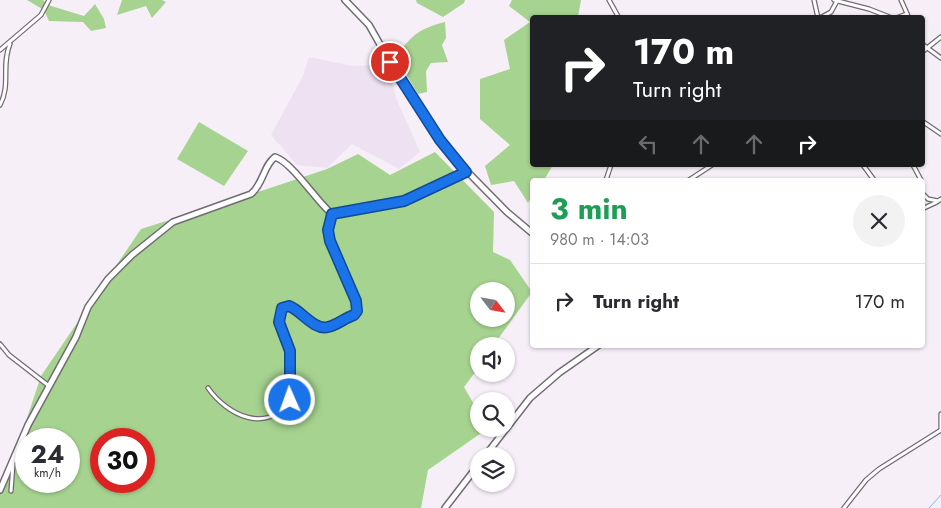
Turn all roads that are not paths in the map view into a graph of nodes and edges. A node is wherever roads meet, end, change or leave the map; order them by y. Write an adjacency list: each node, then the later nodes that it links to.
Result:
1 (49, 0): 13 (street)
2 (345, 0): 22 (street)
3 (609, 0): 7 (street)
4 (814, 0): 8 (street)
5 (900, 0): 11 (street)
6 (836, 1): 9 (street); 10 (street)
7 (617, 15)
8 (818, 15)
9 (825, 15)
10 (886, 15)
11 (908, 15)
12 (941, 37): 14 (street)
13 (10, 44): 15 (street); 17 (street)
14 (926, 49): 16 (street)
15 (0, 50)
16 (941, 58)
17 (0, 105)
18 (925, 123): 19 (street)
19 (941, 134)
20 (709, 167): 23 (street)
21 (864, 167): 24 (street)
22 (466, 172): 28 (street); 29 (street)
23 (692, 178)
24 (873, 178)
25 (925, 196): 26 (street)
26 (939, 200): 27 (street)
27 (925, 207)
28 (332, 214): 32 (street); 33 (street)
29 (530, 231)
30 (0, 344): 32 (street)
31 (595, 348): 36 (street)
32 (49, 387): 37 (street)
33 (208, 388)
34 (941, 414): 35 (street)
35 (941, 430): 42 (street)
36 (492, 447)
37 (12, 459): 39 (street); 40 (street)
38 (470, 476): 41 (street)
39 (0, 490)
40 (11, 491)
41 (445, 508)
42 (844, 508)

